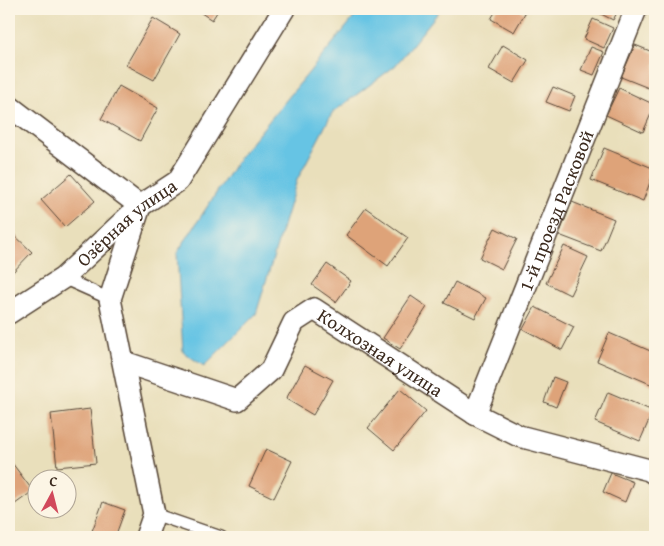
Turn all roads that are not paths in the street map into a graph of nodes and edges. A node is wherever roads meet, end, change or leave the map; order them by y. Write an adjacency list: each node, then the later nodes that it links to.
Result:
1 (284, 9): 4 (street, Озёрная улица)
2 (636, 9): 9 (street, 1-й проезд Расковой)
3 (9, 106): 4 (street)
4 (140, 206): 5 (street, Озёрная улица); 6 (street)
5 (63, 278): 6 (lane); 7 (street, Озёрная улица)
6 (110, 299): 8 (street)
7 (9, 313)
8 (124, 362): 9 (street, Колхозная улица); 11 (street)
9 (475, 414): 10 (street)
10 (653, 467)
11 (154, 514): 12 (street); 13 (lane)
12 (146, 537)
13 (221, 537)

